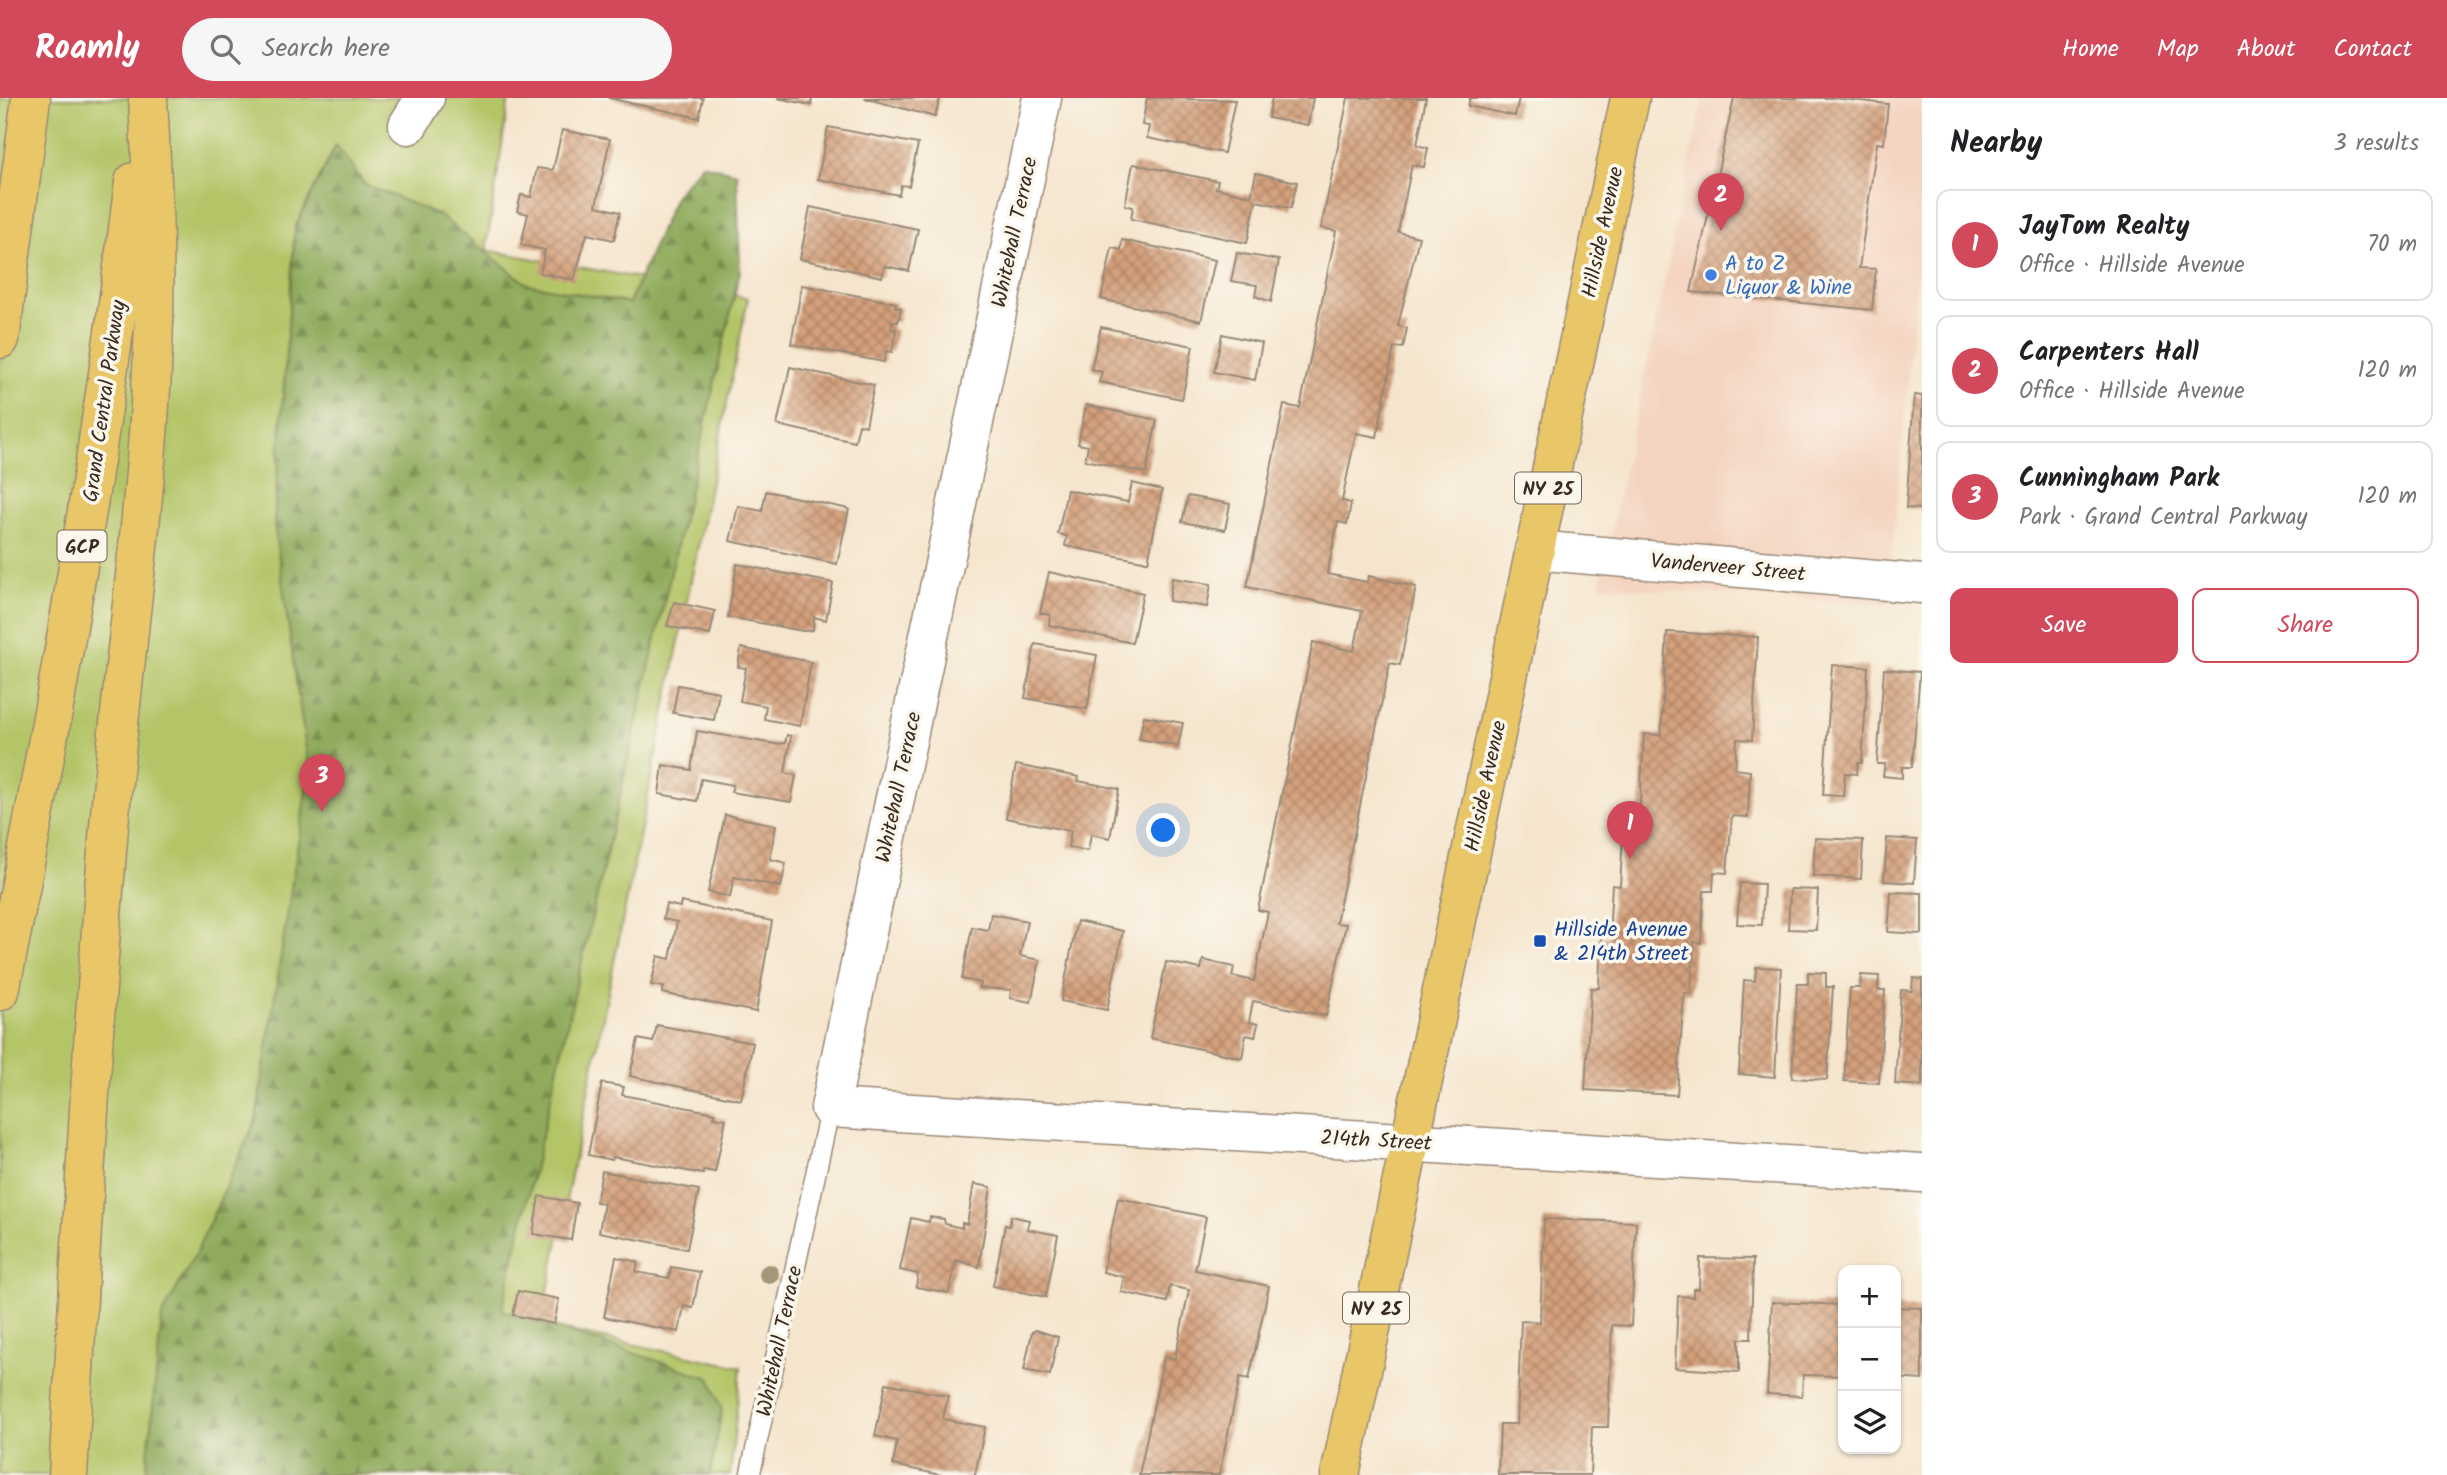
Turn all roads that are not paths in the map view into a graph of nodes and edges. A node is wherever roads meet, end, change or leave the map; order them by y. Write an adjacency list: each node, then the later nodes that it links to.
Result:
1 (146, 98): 9 (main road, Grand Central Parkway / GCP); 13 (main road)
2 (1042, 98): 10 (street, Whitehall Terrace)
3 (1630, 98): 7 (main road, Hillside Avenue / NY 25)
4 (30, 105): 5 (main road); 6 (main road)
5 (0, 229)
6 (0, 339)
7 (1534, 550): 8 (street, Vanderveer Street); 11 (main road, Hillside Avenue / NY 25)
8 (1922, 584)
9 (0, 992)
10 (830, 1108): 11 (street, 214th Street); 14 (lane, Whitehall Terrace)
11 (1411, 1142): 12 (street, 214th Street); 15 (main road, Hillside Avenue / NY 25)
12 (1922, 1173)
13 (68, 1475)
14 (750, 1475)
15 (1340, 1475)

